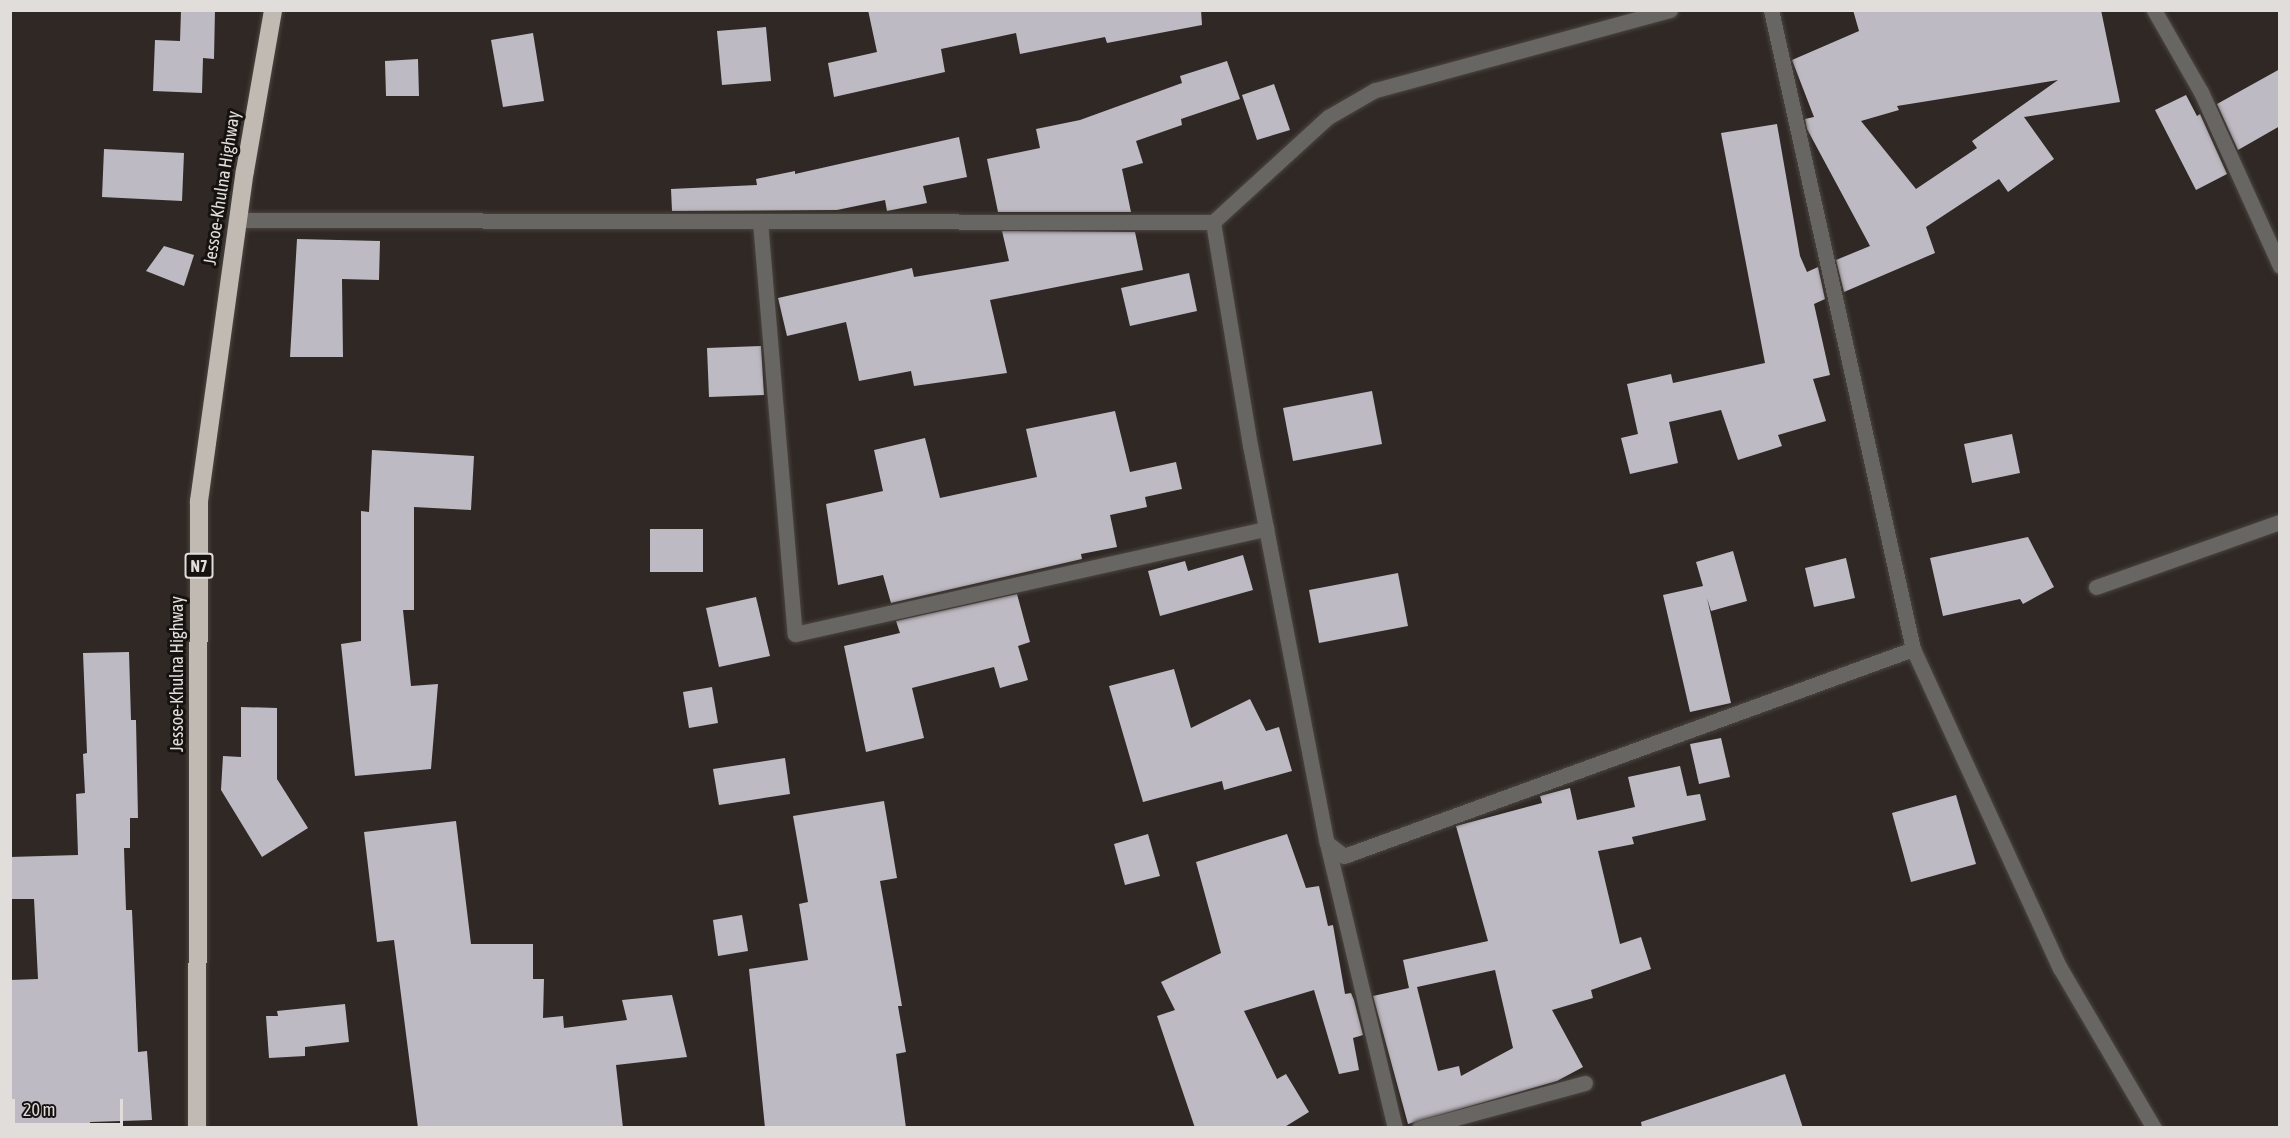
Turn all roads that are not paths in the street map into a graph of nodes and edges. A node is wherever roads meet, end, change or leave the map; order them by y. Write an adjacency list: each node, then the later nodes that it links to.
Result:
1 (273, 10): 5 (highway, Jessoe-Khulna Highway / N7)
2 (1670, 10): 7 (street)
3 (1771, 10): 12 (street)
4 (2154, 10): 8 (street)
5 (238, 220): 6 (street); 15 (highway, Jessoe-Khulna Highway / N7)
6 (760, 221): 7 (street); 10 (street)
7 (1213, 222): 10 (street)
8 (2280, 266)
9 (2280, 522): 11 (street)
10 (1266, 529): 13 (street)
11 (2096, 587)
12 (1913, 649): 13 (street); 18 (street)
13 (1327, 843): 16 (street)
14 (1585, 1083): 17 (street)
15 (196, 1128)
16 (1395, 1128)
17 (1419, 1128)
18 (2154, 1128)

